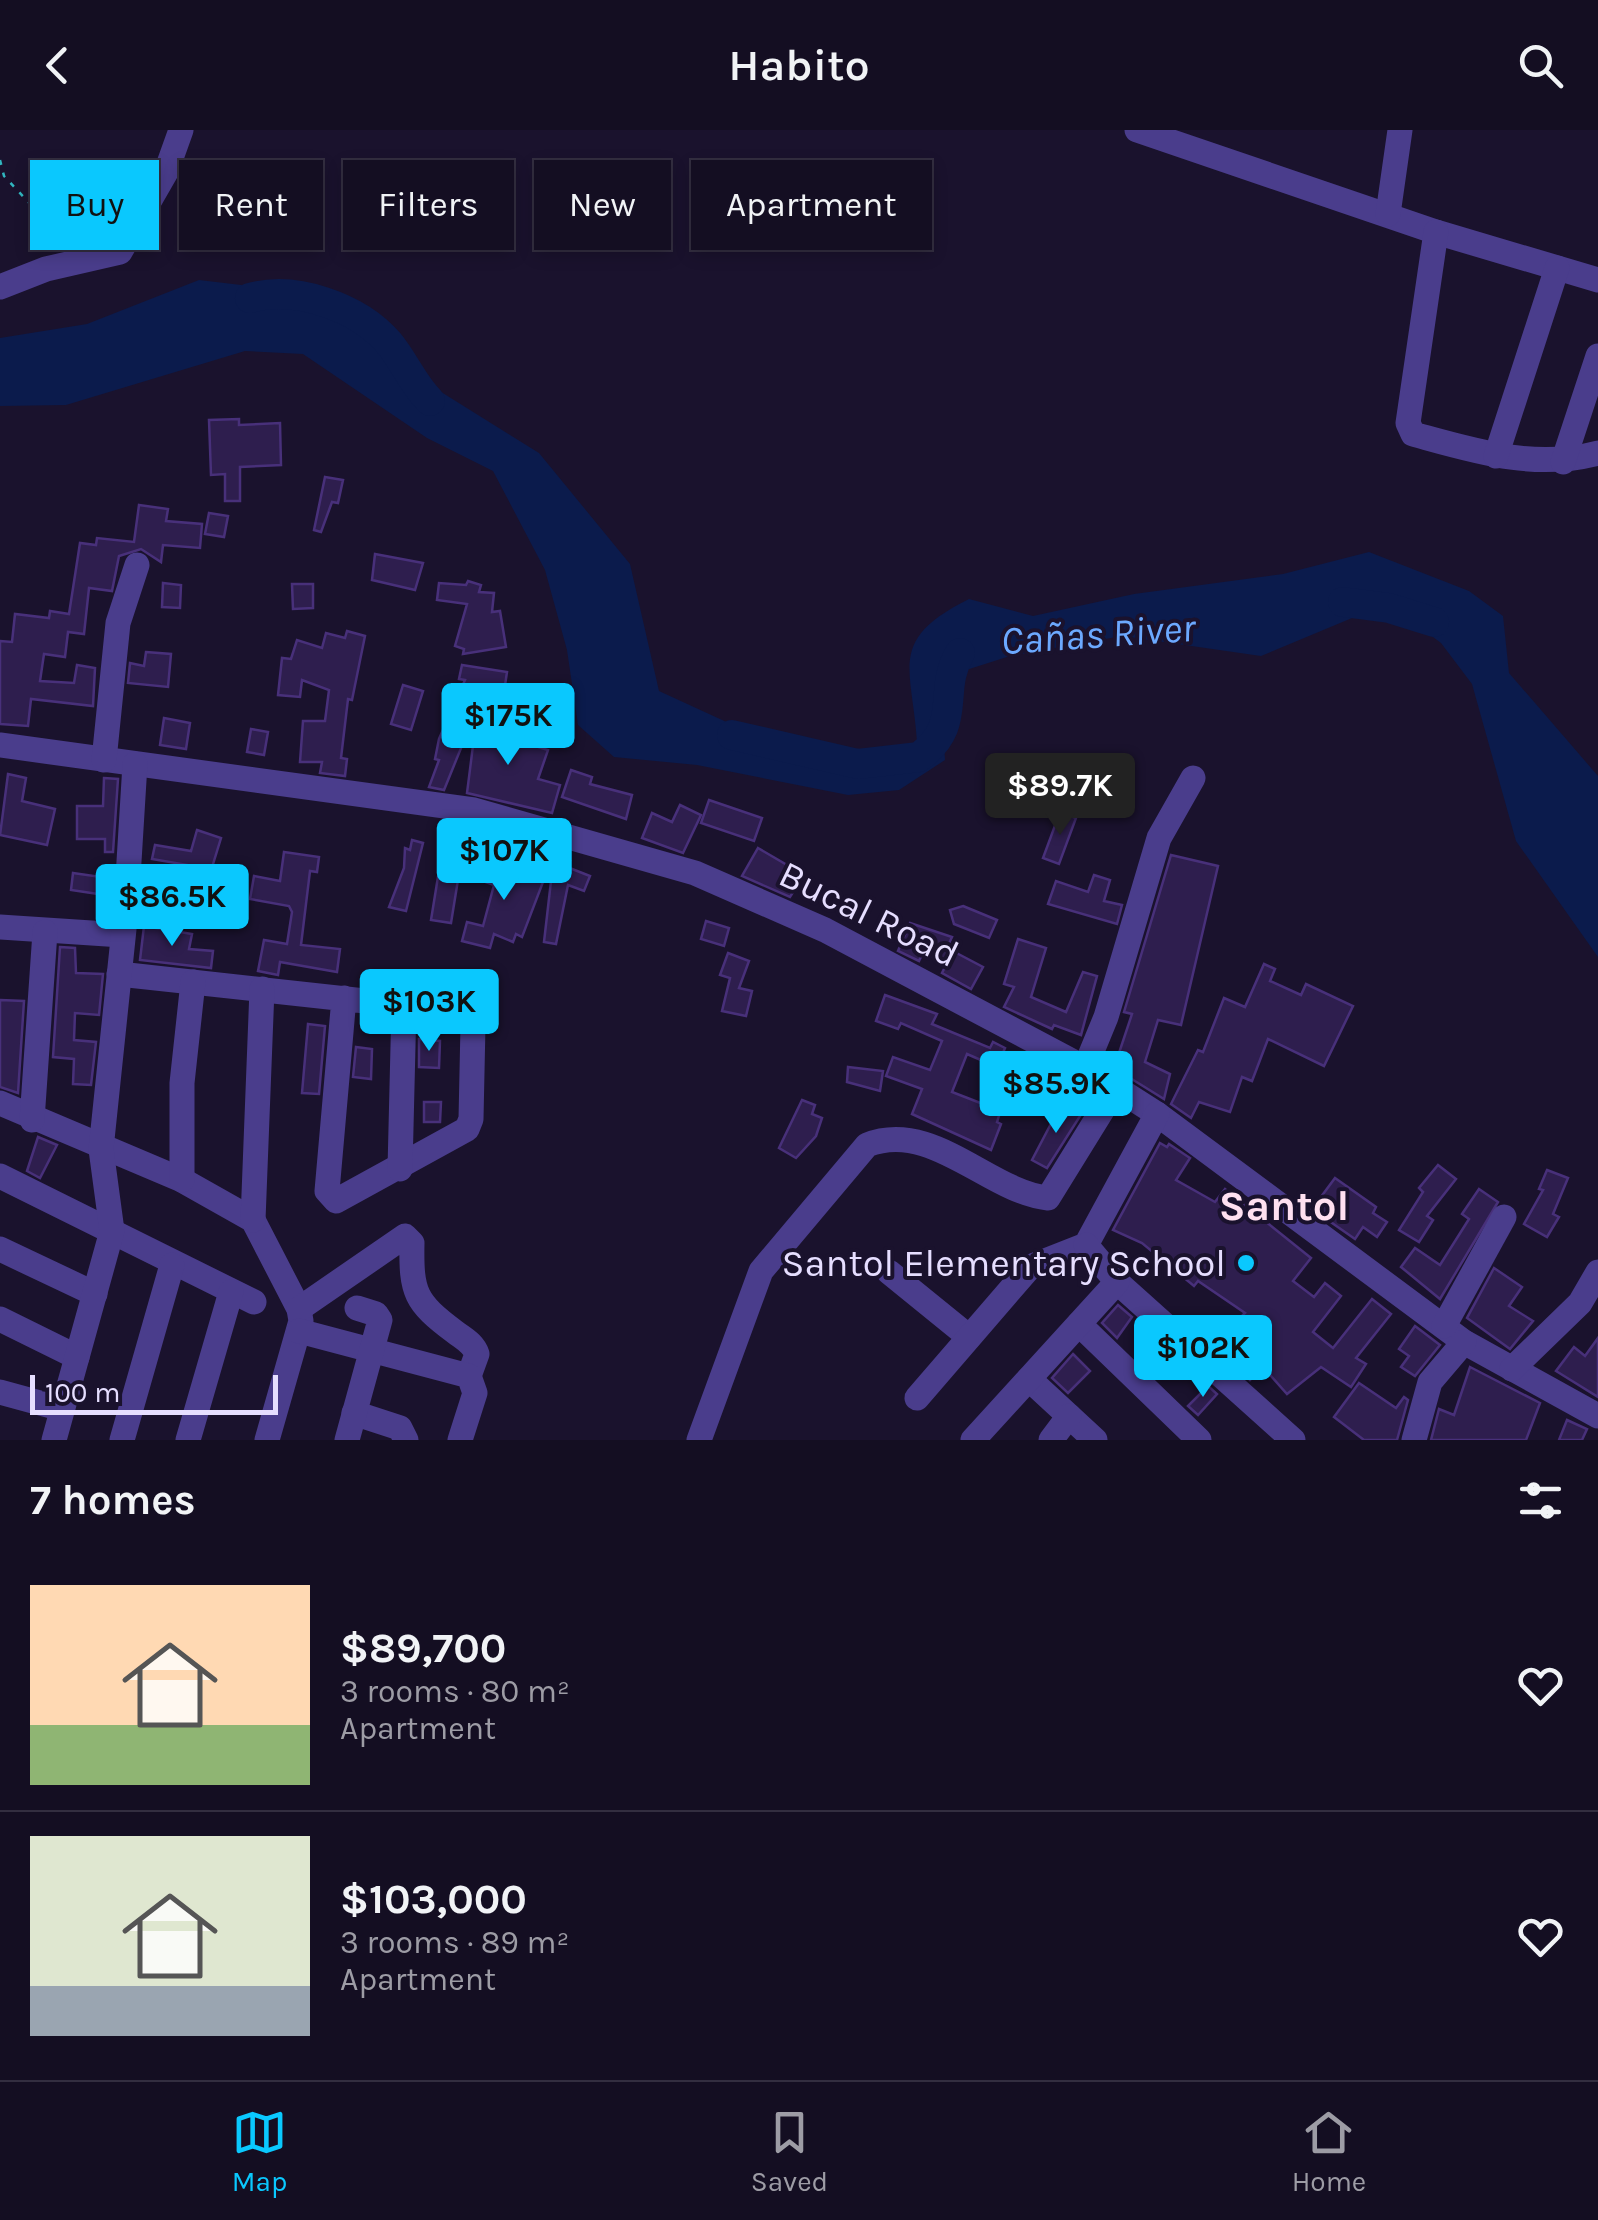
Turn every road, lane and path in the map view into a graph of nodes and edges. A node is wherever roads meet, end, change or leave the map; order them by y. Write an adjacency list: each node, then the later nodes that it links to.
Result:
1 (181, 130): 8 (street)
2 (1137, 130): 5 (street)
3 (1400, 130): 5 (street)
4 (0, 160): 8 (path)
5 (1388, 214): 6 (street)
6 (1436, 232): 7 (street); 13 (street)
7 (1557, 268): 9 (street); 13 (street)
8 (46, 269): 10 (street)
9 (1598, 280)
10 (0, 287)
11 (1598, 356): 14 (street)
12 (1598, 453): 14 (street)
13 (1496, 456): 14 (street)
14 (1563, 462)
15 (136, 565): 17 (street)
16 (0, 744): 17 (street, Bucal Road)
17 (104, 760): 18 (street, Bucal Road)
18 (135, 764): 22 (street); 28 (street, Bucal Road)
19 (1193, 778): 28 (street)
20 (0, 928): 21 (street)
21 (45, 932): 22 (street); 32 (street)
22 (122, 934): 23 (street)
23 (118, 974): 24 (street); 33 (street)
24 (193, 982): 25 (street); 36 (street)
25 (262, 989): 26 (street); 38 (street)
26 (344, 998): 27 (street); 34 (street)
27 (404, 1005): 34 (street); 34 (street)
28 (1085, 1068): 29 (street, Bucal Road)
29 (1116, 1088): 31 (street, Bucal Road); 71 (street)
30 (0, 1103): 32 (street)
31 (1157, 1114): 40 (street); 51 (street, Bucal Road)
32 (32, 1120): 33 (street)
33 (101, 1148): 36 (street); 39 (street)
34 (400, 1168)
35 (0, 1176): 39 (street)
36 (182, 1180): 38 (street)
37 (1504, 1217): 51 (street)
38 (253, 1220): 49 (street)
39 (112, 1231): 42 (street); 46 (street)
40 (1086, 1245): 45 (street); 52 (street)
41 (0, 1249): 46 (street)
42 (172, 1265): 65 (street); 66 (street)
43 (889, 1272): 52 (street)
44 (1598, 1272): 55 (street)
45 (1117, 1282): 50 (street); 76 (street)
46 (95, 1294): 54 (street)
47 (357, 1308): 53 (street)
48 (0, 1318): 54 (street)
49 (299, 1320): 53 (street); 56 (street); 67 (street)
50 (1078, 1324): 57 (street); 75 (street)
51 (1454, 1334): 55 (street, Bucal Road); 77 (street)
52 (970, 1337): 59 (street)
53 (372, 1351): 56 (street); 61 (street)
54 (77, 1357): 60 (street)
55 (1512, 1370): 63 (street, Bucal Road)
56 (469, 1376): 70 (street)
57 (1028, 1379): 62 (street); 72 (street)
58 (0, 1392): 60 (street)
59 (916, 1398)
60 (62, 1409): 64 (street)
61 (354, 1413): 68 (street); 69 (street)
62 (1070, 1416): 73 (street); 74 (street)
63 (1598, 1416)
64 (54, 1440)
65 (122, 1440)
66 (188, 1440)
67 (267, 1440)
68 (346, 1440)
69 (406, 1440)
70 (460, 1440)
71 (699, 1440)
72 (973, 1440)
73 (1051, 1440)
74 (1096, 1440)
75 (1199, 1440)
76 (1292, 1440)
77 (1414, 1440)

